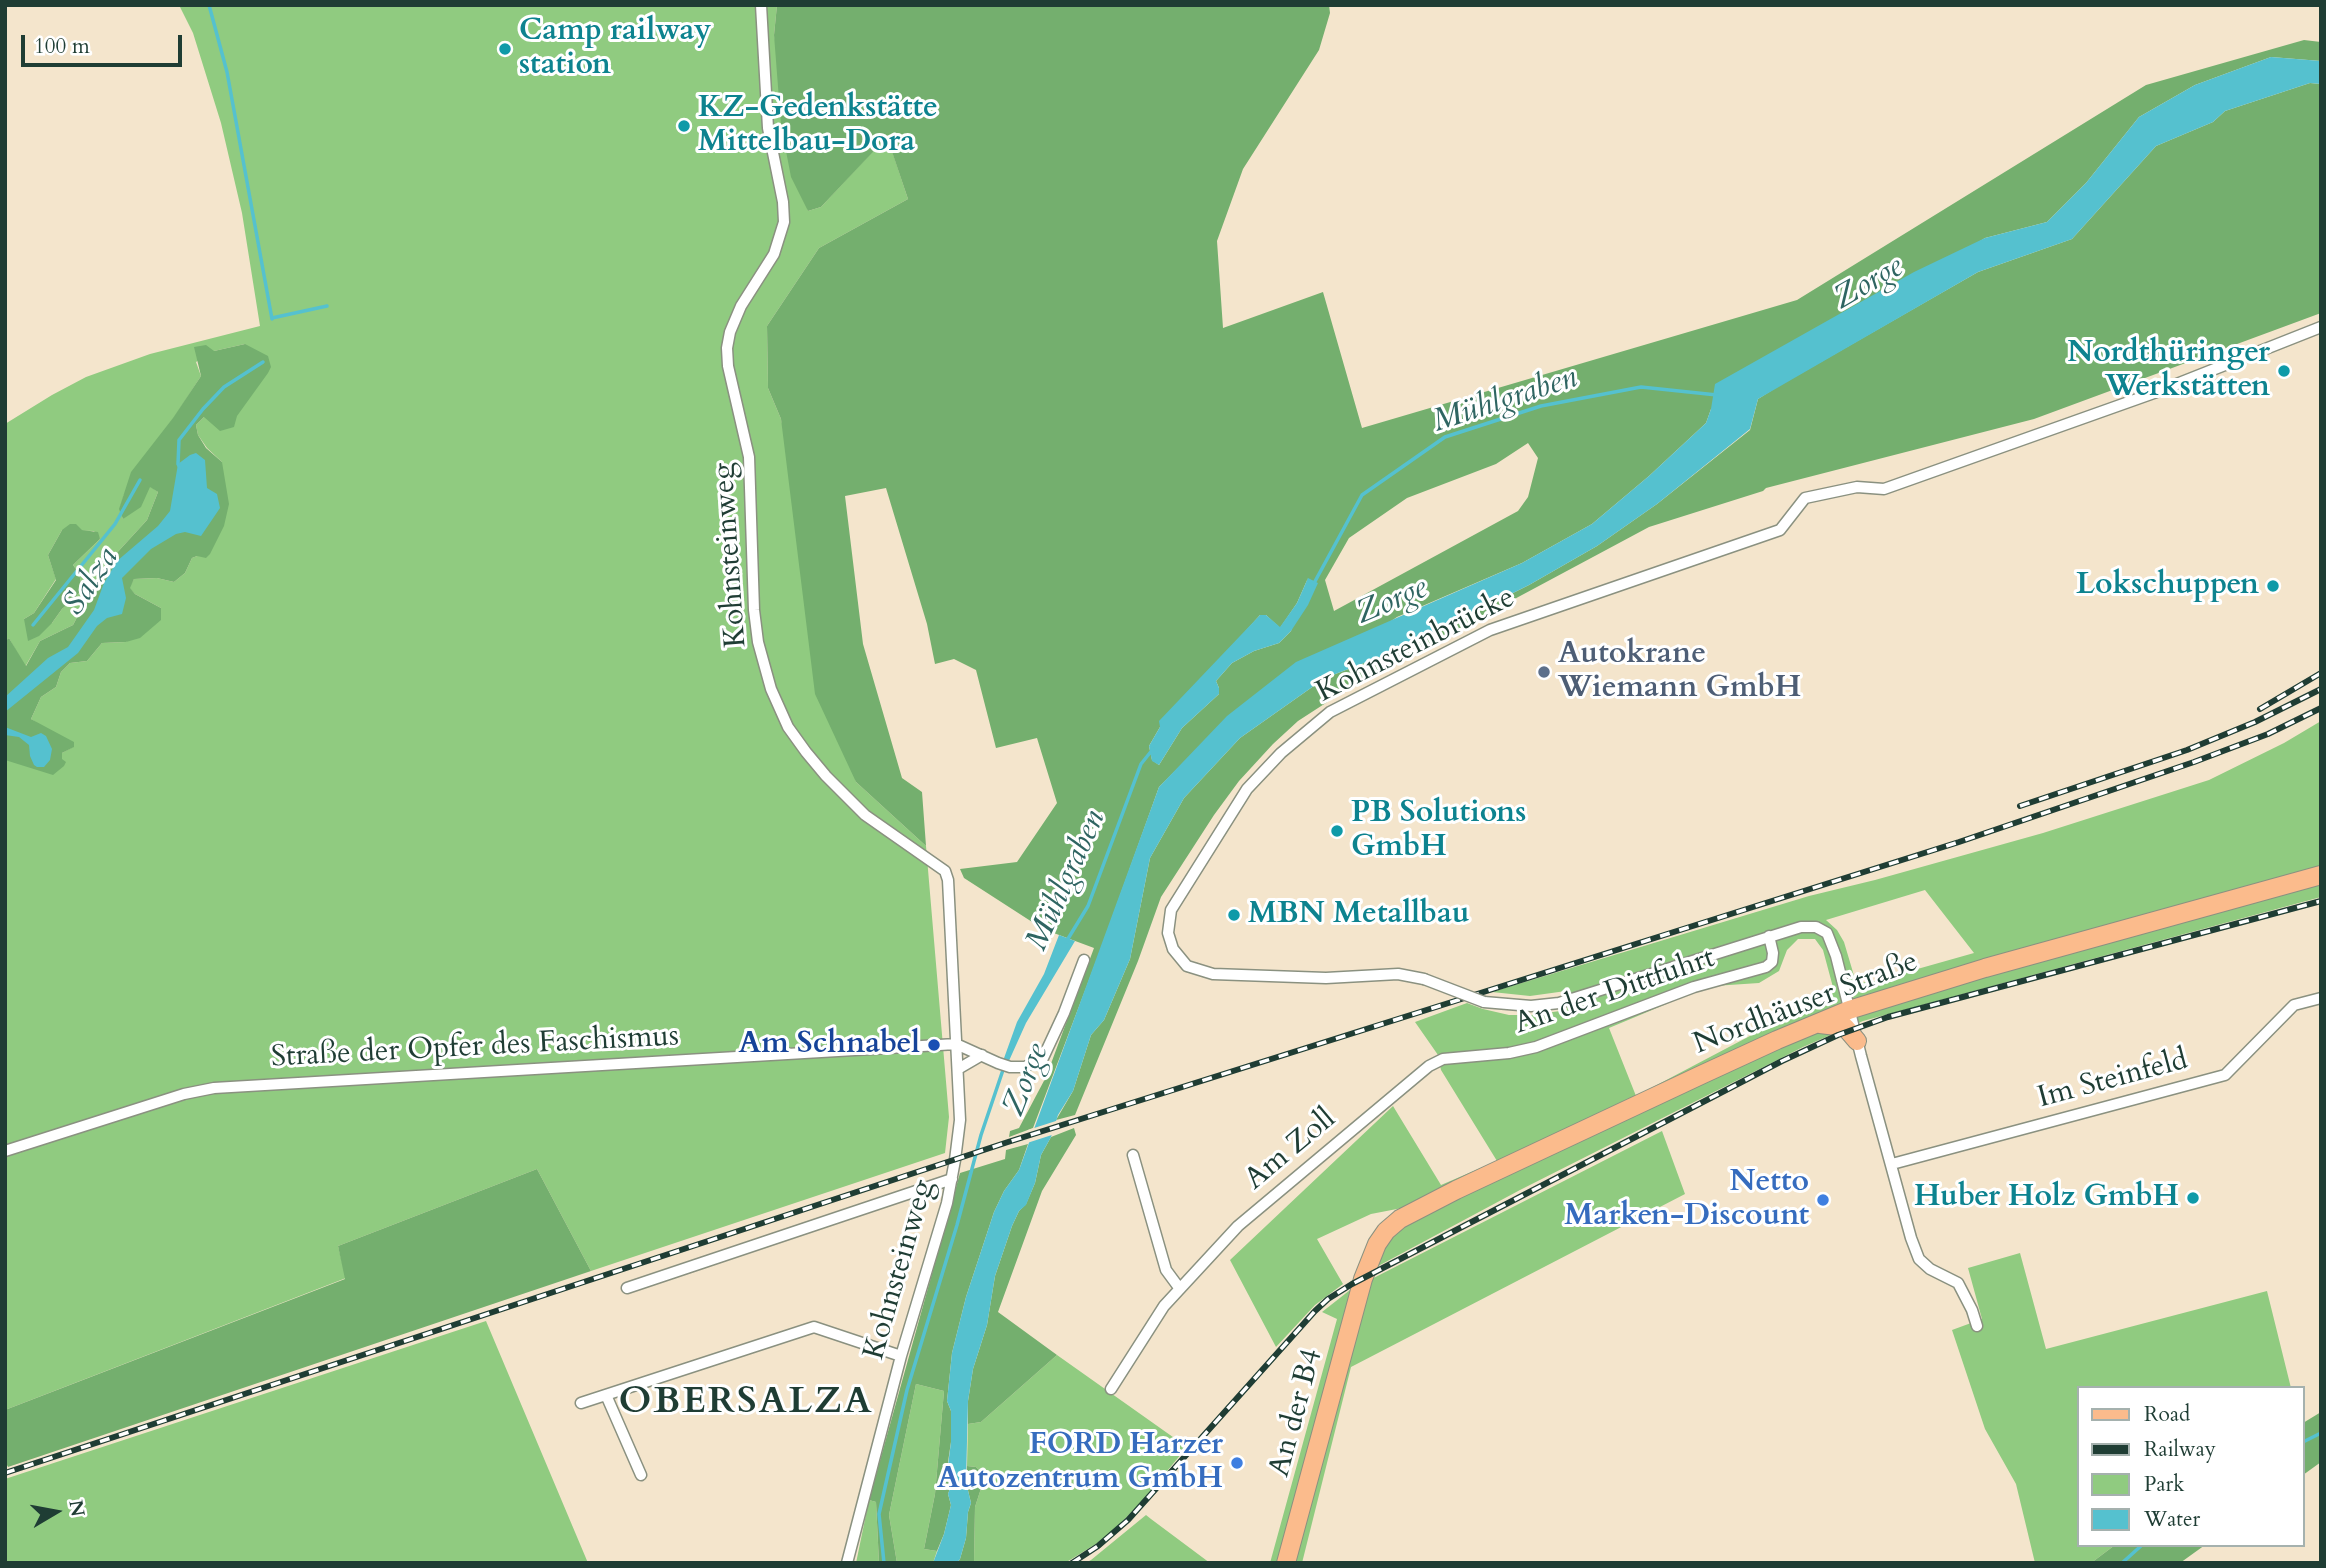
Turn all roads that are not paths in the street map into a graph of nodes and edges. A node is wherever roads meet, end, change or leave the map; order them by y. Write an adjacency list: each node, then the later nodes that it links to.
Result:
1 (761, 5): 10 (street, Kohnsteinweg)
2 (2321, 327): 4 (street, Kohnsteinbrücke, bridge)
3 (2321, 875): 7 (main road, Nordhäuser Straße)
4 (1769, 936): 7 (street, Kohnsteinbrücke); 12 (street, An der Dittfuhrt)
5 (1084, 960): 11 (street)
6 (2321, 998): 16 (street, Im Steinfeld)
7 (1849, 1010): 8 (main road, Nordhäuser Straße); 9 (street)
8 (1816, 1023): 9 (main road); 18 (main road, Nordhäuser Straße)
9 (1857, 1041): 16 (street)
10 (956, 1044): 11 (street); 13 (street, Kohnsteinweg); 14 (street, Straße der Opfer des Faschismus)
11 (982, 1055): 13 (street)
12 (1443, 1059): 20 (street, Am Zoll)
13 (958, 1069): 17 (street, Kohnsteinweg)
14 (5, 1151)
15 (1133, 1155): 20 (street)
16 (1892, 1164): 21 (street)
17 (952, 1180): 19 (street); 22 (street, Kohnsteinweg)
18 (1363, 1279): 28 (main road, An der B4)
19 (627, 1288)
20 (1180, 1289): 23 (street, Am Zoll)
21 (1977, 1326)
22 (901, 1356): 24 (street); 27 (street, Kohnsteinweg)
23 (1111, 1388)
24 (606, 1395): 25 (street); 26 (street)
25 (581, 1403)
26 (640, 1475)
27 (847, 1563)
28 (1286, 1563)

